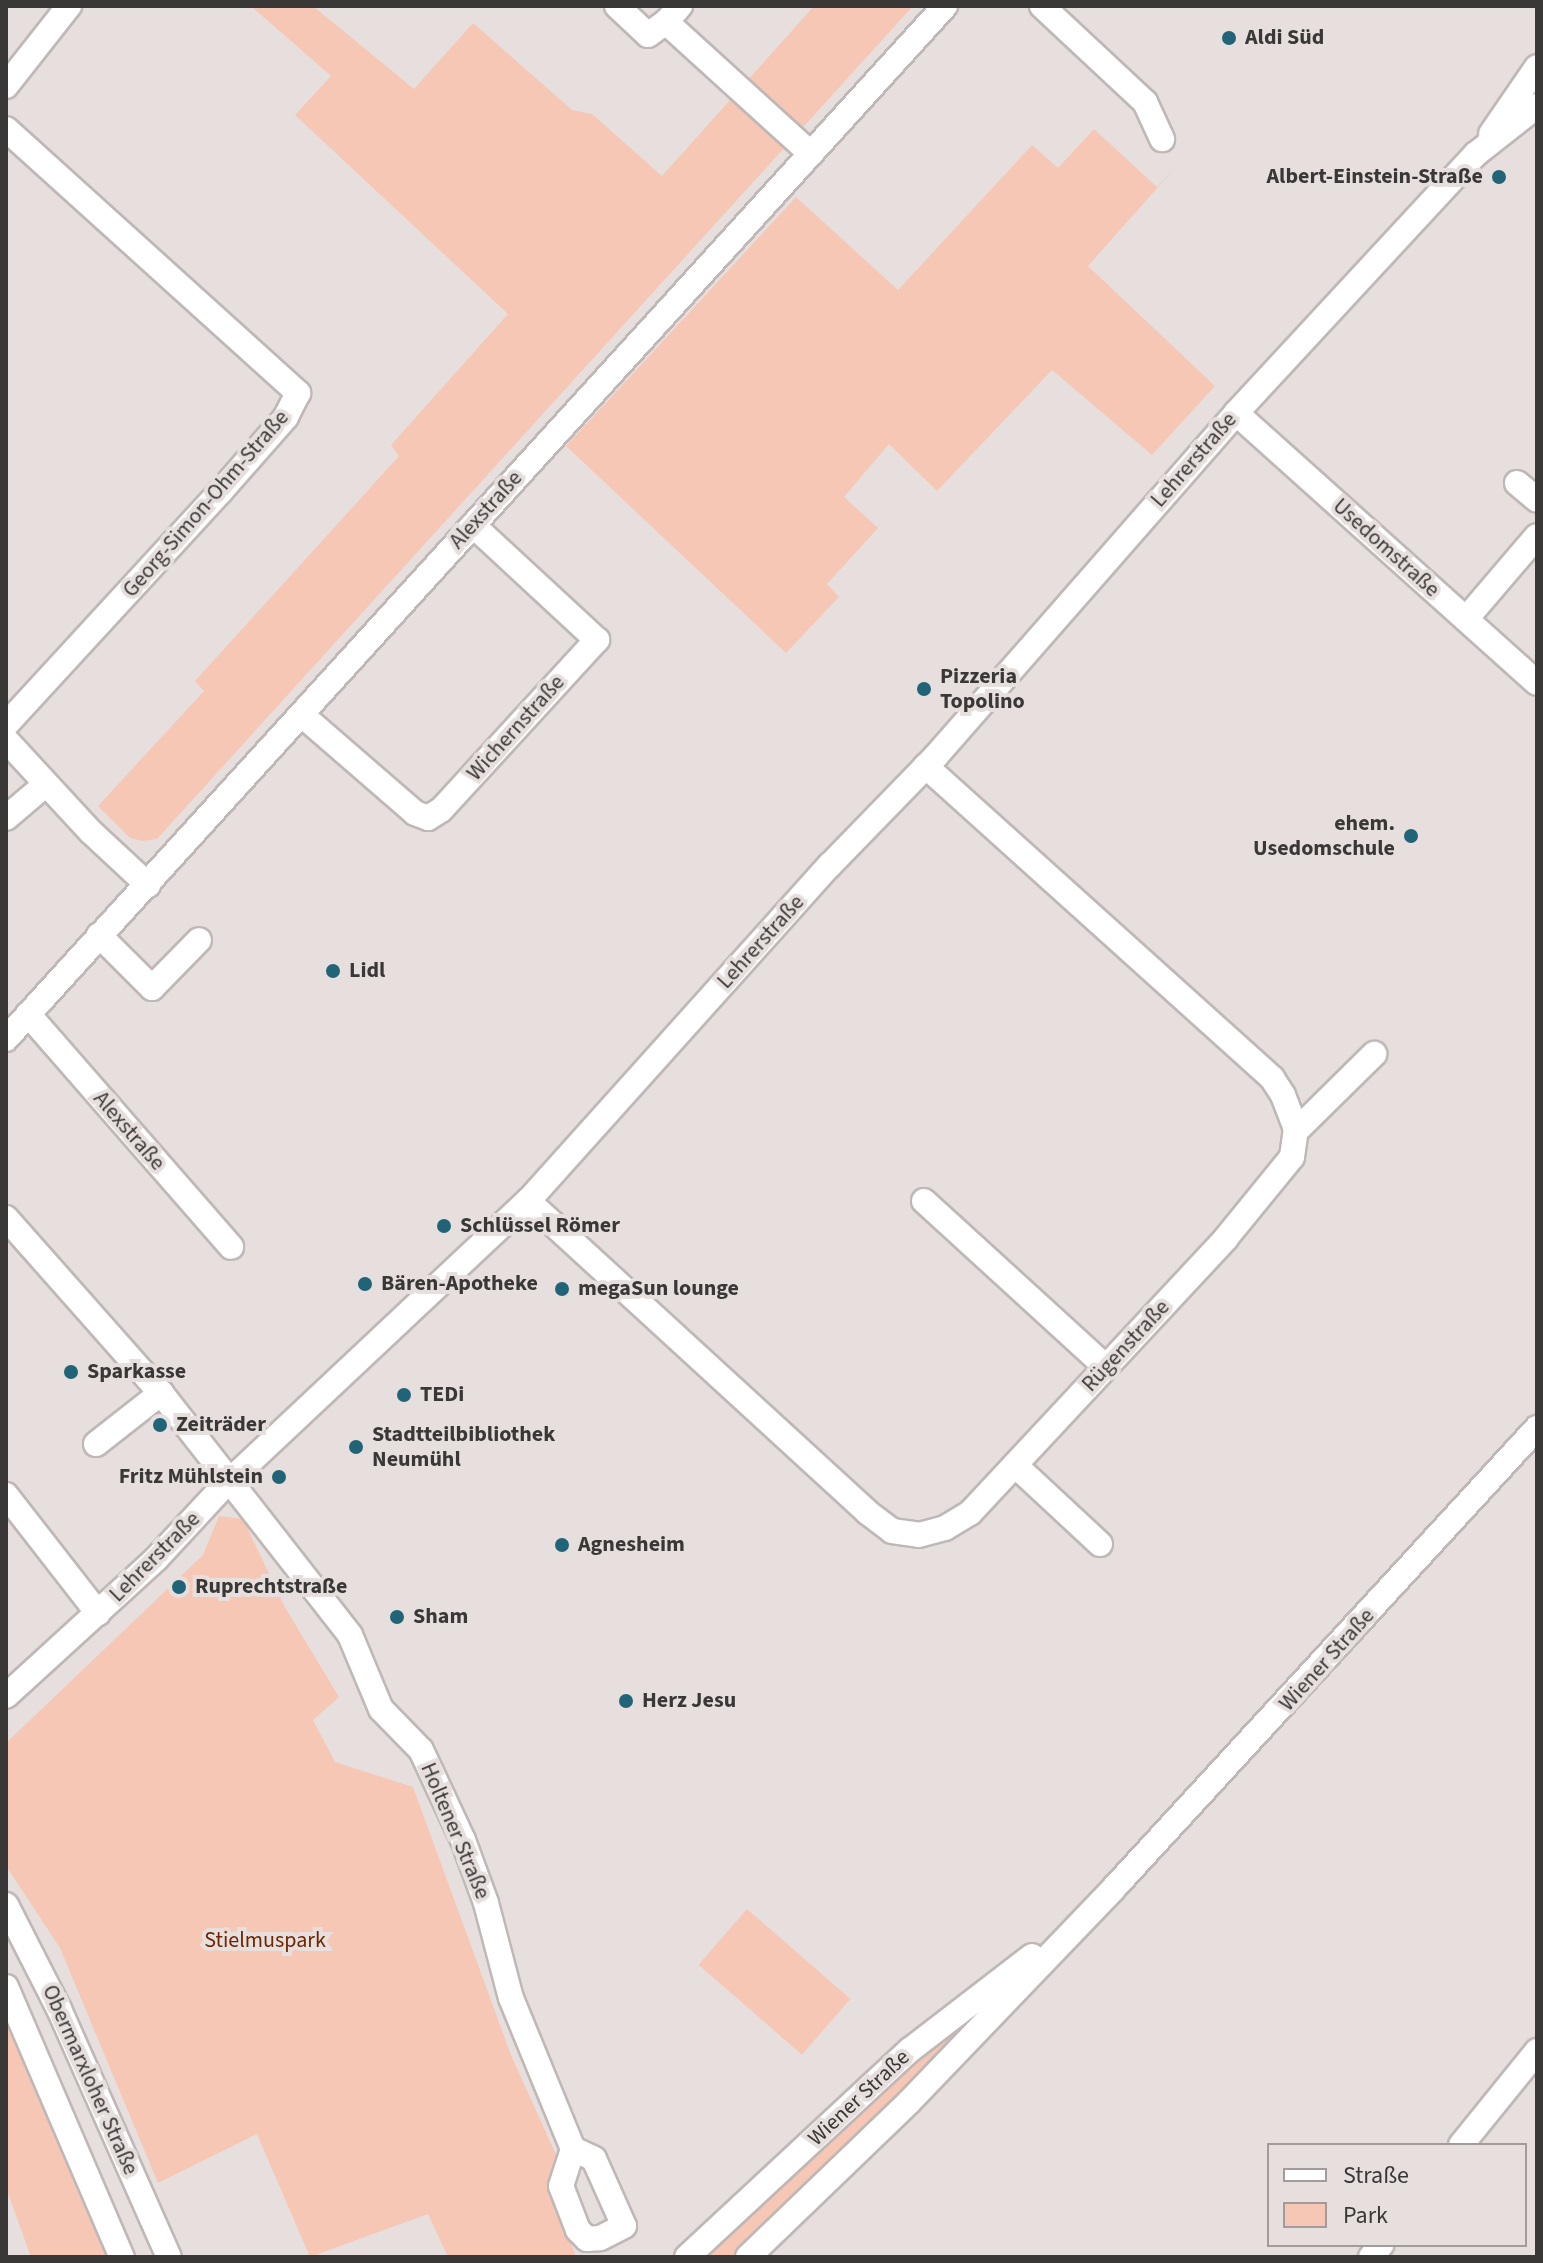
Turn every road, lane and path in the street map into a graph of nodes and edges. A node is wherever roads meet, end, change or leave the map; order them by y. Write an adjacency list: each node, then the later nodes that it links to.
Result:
1 (68, 6): 7 (street)
2 (617, 6): 5 (street)
3 (945, 6): 12 (street, Alexstraße)
4 (1042, 6): 10 (street)
5 (673, 14): 12 (street)
6 (1537, 67): 11 (street, Lehrerstraße)
7 (6, 86)
8 (1537, 106): 11 (street, Lehrerstraße)
9 (6, 129): 21 (street, Georg-Simon-Ohm-Straße)
10 (1162, 139)
11 (1480, 151): 13 (street, Lehrerstraße)
12 (811, 154): 16 (street, Alexstraße)
13 (1236, 413): 18 (street, Usedomstraße); 23 (street, Lehrerstraße)
14 (1517, 483): 15 (street)
15 (1537, 500)
16 (473, 525): 20 (street, Alexstraße); 20 (street, Wichernstraße)
17 (1537, 536): 18 (street)
18 (1466, 619): 19 (street, Usedomstraße)
19 (1537, 683)
20 (302, 715): 26 (street, Alexstraße)
21 (6, 725)
22 (6, 740): 24 (street)
23 (926, 766): 32 (street); 33 (street, Lehrerstraße)
24 (46, 784): 25 (street); 26 (street)
25 (6, 818)
26 (148, 885): 27 (street, Alexstraße)
27 (99, 935): 28 (street); 29 (street, Alexstraße)
28 (199, 940)
29 (28, 1014): 30 (street, Alexstraße); 36 (street, Alexstraße)
30 (6, 1039)
31 (1374, 1054): 32 (street)
32 (1296, 1131): 37 (street, Rügenstraße)
33 (528, 1201): 41 (street, Rügenstraße); 42 (street, Lehrerstraße)
34 (924, 1201): 37 (street)
35 (6, 1218): 38 (street, Holtener Straße)
36 (231, 1247)
37 (1106, 1367): 41 (street, Rügenstraße)
38 (161, 1393): 40 (street); 42 (street, Holtener Straße)
39 (1537, 1428): 47 (street, Wiener Straße)
40 (96, 1444)
41 (1015, 1465): 44 (street)
42 (230, 1481): 45 (street, Lehrerstraße); 52 (street, Holtener Straße)
43 (6, 1495): 45 (street)
44 (1100, 1544)
45 (98, 1613): 46 (street, Lehrerstraße)
46 (6, 1696)
47 (1114, 1888): 55 (street, Wiener Straße); 56 (street, Wiener Straße)
48 (6, 1905): 54 (street, Obermarxloher Straße)
49 (6, 1987): 53 (street, Obermarxloher Straße)
50 (1537, 2051): 51 (street)
51 (1463, 2143)
52 (573, 2149)
53 (122, 2257)
54 (169, 2257)
55 (687, 2257)
56 (748, 2257)

